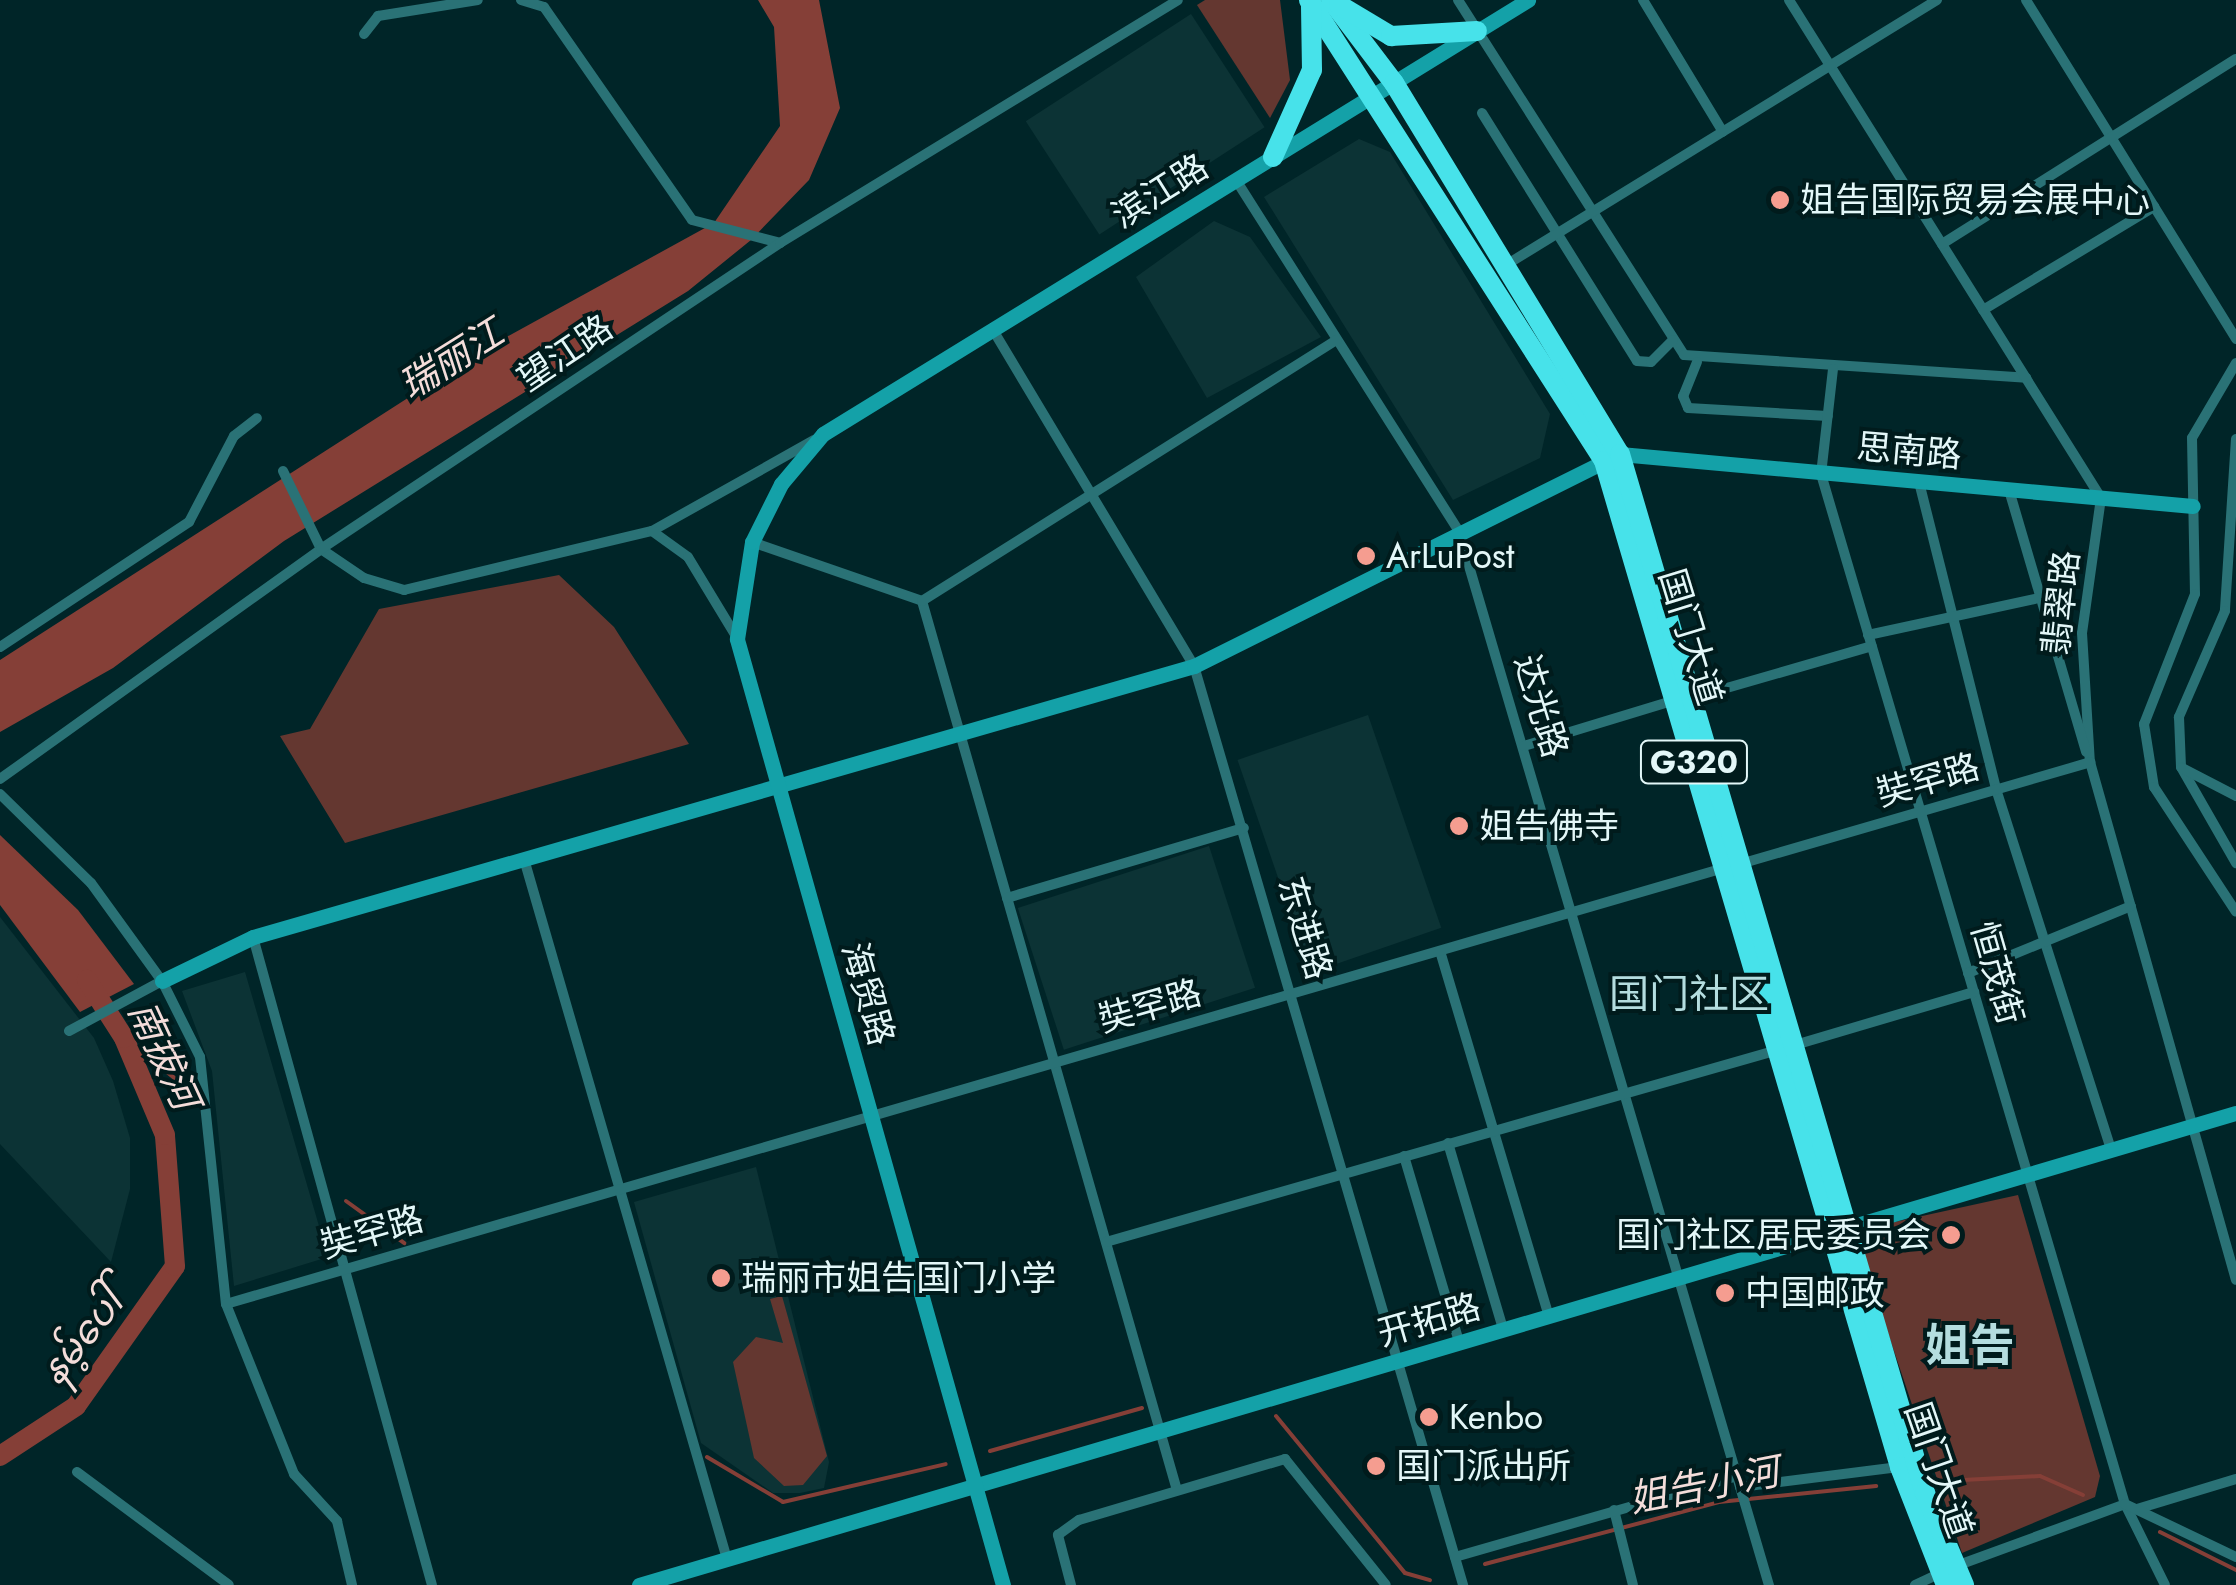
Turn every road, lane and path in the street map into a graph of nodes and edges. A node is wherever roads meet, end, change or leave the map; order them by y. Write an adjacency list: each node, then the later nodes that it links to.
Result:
1 (478, 0): 12 (street)
2 (521, 0): 24 (street)
3 (1178, 0): 24 (street, 望江路)
4 (1458, 0): 11 (street)
5 (1643, 0): 17 (street)
6 (1789, 0): 14 (street)
7 (1937, 0): 14 (street)
8 (2026, 0): 18 (street)
9 (1321, 1): 11 (highway); 15 (highway, 国门大道 / G320); 19 (highway)
10 (1521, 2): 11 (street, 滨江路)
11 (1477, 31): 15 (street, 滨江路); 22 (street)
12 (364, 34)
13 (2236, 59): 18 (street)
14 (1830, 66): 17 (street); 25 (street)
15 (1386, 89): 19 (street, 滨江路); 26 (highway, 国门大道 / G320); 40 (highway, 国门大道 / G320)
16 (1482, 113): 23 (street)
17 (1723, 132): 22 (street)
18 (2111, 138): 21 (street); 25 (street)
19 (1273, 157): 20 (street, 滨江路)
20 (1236, 180): 28 (street, 滨江路); 30 (street, 达光路)
21 (2154, 207): 27 (street); 29 (street)
22 (1592, 213): 23 (street); 31 (street)
23 (1558, 234): 26 (street); 31 (street)
24 (780, 243): 52 (street, 望江路)
25 (1942, 244): 27 (street)
26 (1506, 266): 40 (highway, 国门大道 / G320)
27 (1983, 310): 35 (street)
28 (993, 330): 38 (street, 滨江路); 45 (street, 东进路)
29 (2236, 339)
30 (1338, 340): 45 (street); 50 (street, 达光路)
31 (1673, 340): 32 (street)
32 (1697, 362): 34 (street); 36 (street)
33 (2236, 363): 47 (street)
34 (1833, 368): 35 (street); 36 (street, 恒茂街)
35 (2026, 378): 46 (street)
36 (1828, 416): 42 (street, 恒茂街)
37 (257, 418): 58 (street)
38 (823, 434): 49 (street); 51 (street, 海贸路)
39 (2236, 439): 48 (street)
40 (1612, 457): 42 (street, 思南路); 50 (street); 60 (highway, 国门大道 / G320)
41 (283, 471): 52 (street)
42 (1821, 474): 43 (street, 思南路); 57 (street, 恒茂街)
43 (1918, 482): 44 (street, 思南路); 55 (street)
44 (2010, 490): 46 (street, 思南路); 53 (street)
45 (1092, 495): 54 (street); 59 (street, 东进路)
46 (2101, 498): 47 (street, 思南路); 63 (street, 翡翠路)
47 (2194, 506): 78 (street)
48 (2232, 524): 64 (street)
49 (652, 532): 52 (street); 56 (street)
50 (1458, 532): 59 (street); 62 (street, 达光路)
51 (752, 542): 54 (street); 56 (street, 海贸路)
52 (318, 544): 65 (street, 望江路)
53 (2035, 598): 55 (street); 63 (street)
54 (922, 601): 61 (street)
55 (1953, 616): 57 (street); 67 (street)
56 (737, 639): 66 (street, 海贸路)
57 (1870, 640): 60 (street); 70 (street, 恒茂街)
58 (0, 647)
59 (1194, 666): 61 (street); 71 (street, 东进路)
60 (1684, 699): 62 (street); 74 (highway, 国门大道 / G320)
61 (960, 734): 66 (street); 75 (street)
62 (1524, 746): 77 (street, 达光路)
63 (2090, 762): 67 (street, 奘罕路); 76 (street, 翡翠路)
64 (2181, 767): 69 (street); 73 (street)
65 (0, 779)
66 (778, 786): 72 (street); 91 (street, 海贸路)
67 (1996, 789): 70 (street, 奘罕路); 80 (street)
68 (0, 794): 83 (street)
69 (2236, 796)
70 (1920, 811): 74 (street, 奘罕路); 82 (street, 恒茂街)
71 (1244, 828): 75 (street); 84 (street, 东进路)
72 (524, 859): 79 (street); 99 (street)
73 (2236, 862)
74 (1733, 866): 77 (street, 奘罕路); 87 (highway, 国门大道 / G320)
75 (1007, 898): 88 (street)
76 (2130, 906): 80 (street); 92 (street, 翡翠路)
77 (1572, 912): 81 (street, 奘罕路); 89 (street, 达光路)
78 (2236, 912)
79 (253, 937): 83 (street); 102 (street)
80 (2043, 937): 82 (street); 95 (street)
81 (1440, 951): 84 (street, 奘罕路); 93 (street)
82 (1968, 973): 85 (street, 恒茂街)
83 (162, 981): 86 (street); 105 (street)
84 (1296, 992): 88 (street, 奘罕路); 97 (street, 东进路)
85 (1974, 992): 87 (street); 98 (street, 恒茂街)
86 (69, 1031)
87 (1787, 1047): 89 (street); 100 (highway, 国门大道 / G320)
88 (1054, 1063): 91 (street, 奘罕路); 101 (street)
89 (1625, 1092): 93 (street); 103 (street, 达光路)
90 (2236, 1112): 92 (street, 开拓路)
91 (871, 1116): 99 (street, 奘罕路); 114 (street, 海贸路)
92 (2192, 1125): 95 (street, 开拓路); 104 (street, 翡翠路)
93 (1494, 1130): 94 (street); 106 (street)
94 (1448, 1143): 96 (street); 107 (street)
95 (2111, 1150): 98 (street, 开拓路)
96 (1404, 1156): 97 (street); 108 (street)
97 (1348, 1172): 101 (street); 109 (street, 东进路)
98 (2028, 1174): 100 (street, 开拓路); 117 (street, 恒茂街)
99 (620, 1189): 102 (street, 奘罕路); 121 (street)
100 (1841, 1229): 103 (street, 开拓路); 111 (highway, 国门大道 / G320); 122 (highway, 国门大道 / G320)
101 (1106, 1242): 110 (street)
102 (344, 1269): 105 (street, 奘罕路); 125 (street)
103 (1678, 1278): 106 (street, 开拓路); 115 (street, 达光路)
104 (2236, 1280)
105 (226, 1304): 124 (street)
106 (1550, 1316): 107 (street, 开拓路)
107 (1503, 1329): 108 (street, 开拓路)
108 (1460, 1342): 109 (street, 开拓路)
109 (1401, 1359): 110 (street, 开拓路); 119 (street, 东进路)
110 (1160, 1431): 114 (street, 开拓路); 116 (street)
111 (1900, 1467): 115 (street); 122 (highway, 国门大道 / G320)
112 (76, 1472): 123 (street)
113 (2236, 1479): 117 (street)
114 (976, 1485): 121 (street, 开拓路); 127 (street, 海贸路)
115 (1739, 1485): 118 (street); 132 (street, 达光路)
116 (1177, 1490): 128 (street); 129 (street)
117 (2131, 1507): 120 (street); 122 (street); 134 (street, 恒茂街)
118 (1615, 1516): 119 (street); 131 (street)
119 (1455, 1557): 130 (street, 东进路)
120 (2236, 1557)
121 (727, 1559): 126 (street, 开拓路)
122 (1952, 1577): 133 (street)
123 (230, 1585)
124 (352, 1585)
125 (432, 1585)
126 (638, 1585)
127 (1003, 1585)
128 (1070, 1585)
129 (1386, 1585)
130 (1463, 1585)
131 (1633, 1585)
132 (1769, 1585)
133 (1915, 1585)
134 (2165, 1585)

